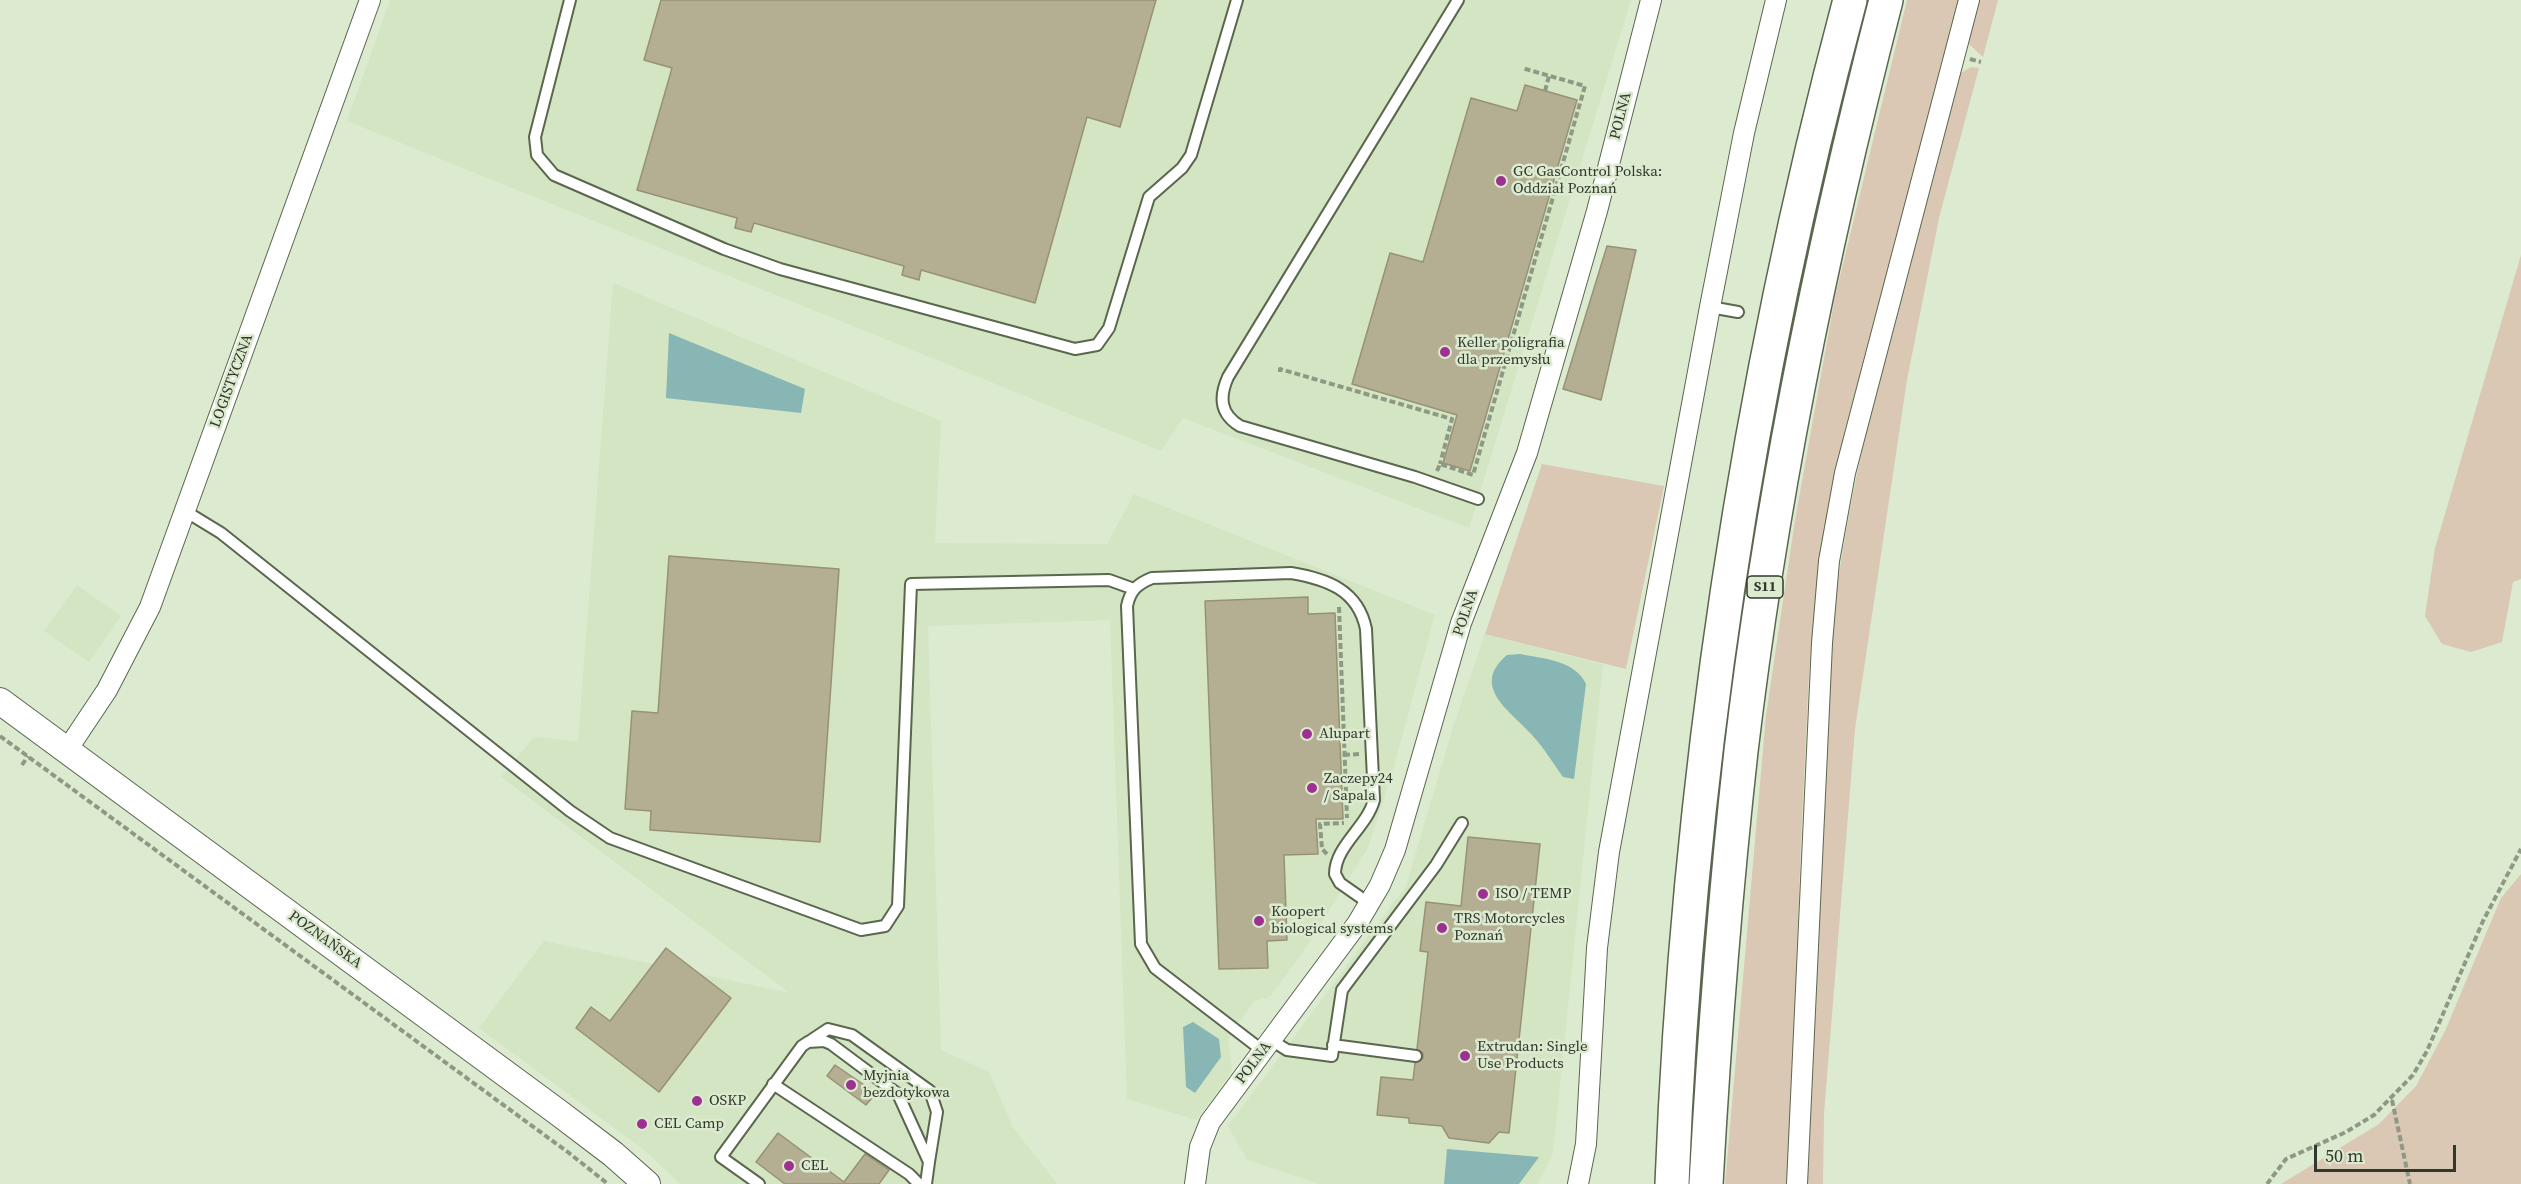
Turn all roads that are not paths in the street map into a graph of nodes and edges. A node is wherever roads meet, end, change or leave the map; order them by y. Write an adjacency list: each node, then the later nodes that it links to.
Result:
1 (370, 0): 13 (street, LOGISTYCZNA)
2 (570, 0): 3 (lane)
3 (1237, 0)
4 (1458, 0): 12 (lane)
5 (1651, 0): 18 (street, POLNA)
6 (1776, 0): 10 (street)
7 (1850, 0): 24 (highway, S11)
8 (1886, 0): 34 (highway, S11)
9 (1969, 0): 35 (street)
10 (1710, 307): 11 (lane); 31 (street)
11 (1738, 312)
12 (1478, 499)
13 (185, 511): 14 (lane); 16 (street, LOGISTYCZNA)
14 (1134, 588): 18 (lane); 20 (lane)
15 (0, 701): 16 (street, POZNAŃSKA)
16 (67, 750): 26 (street, POZNAŃSKA)
17 (1462, 823): 21 (lane)
18 (1370, 904): 20 (street, POLNA)
19 (808, 1042): 23 (lane); 25 (lane); 25 (lane)
20 (1267, 1045): 21 (lane); 30 (street, POLNA)
21 (1334, 1045): 22 (lane)
22 (1416, 1056)
23 (773, 1084): 27 (lane); 28 (lane)
24 (1675, 1104): 32 (highway); 33 (highway, S11)
25 (929, 1162): 29 (lane)
26 (647, 1184)
27 (759, 1184)
28 (919, 1184)
29 (926, 1184)
30 (1195, 1184)
31 (1578, 1184)
32 (1659, 1184)
33 (1672, 1184)
34 (1706, 1184)
35 (1797, 1184)

